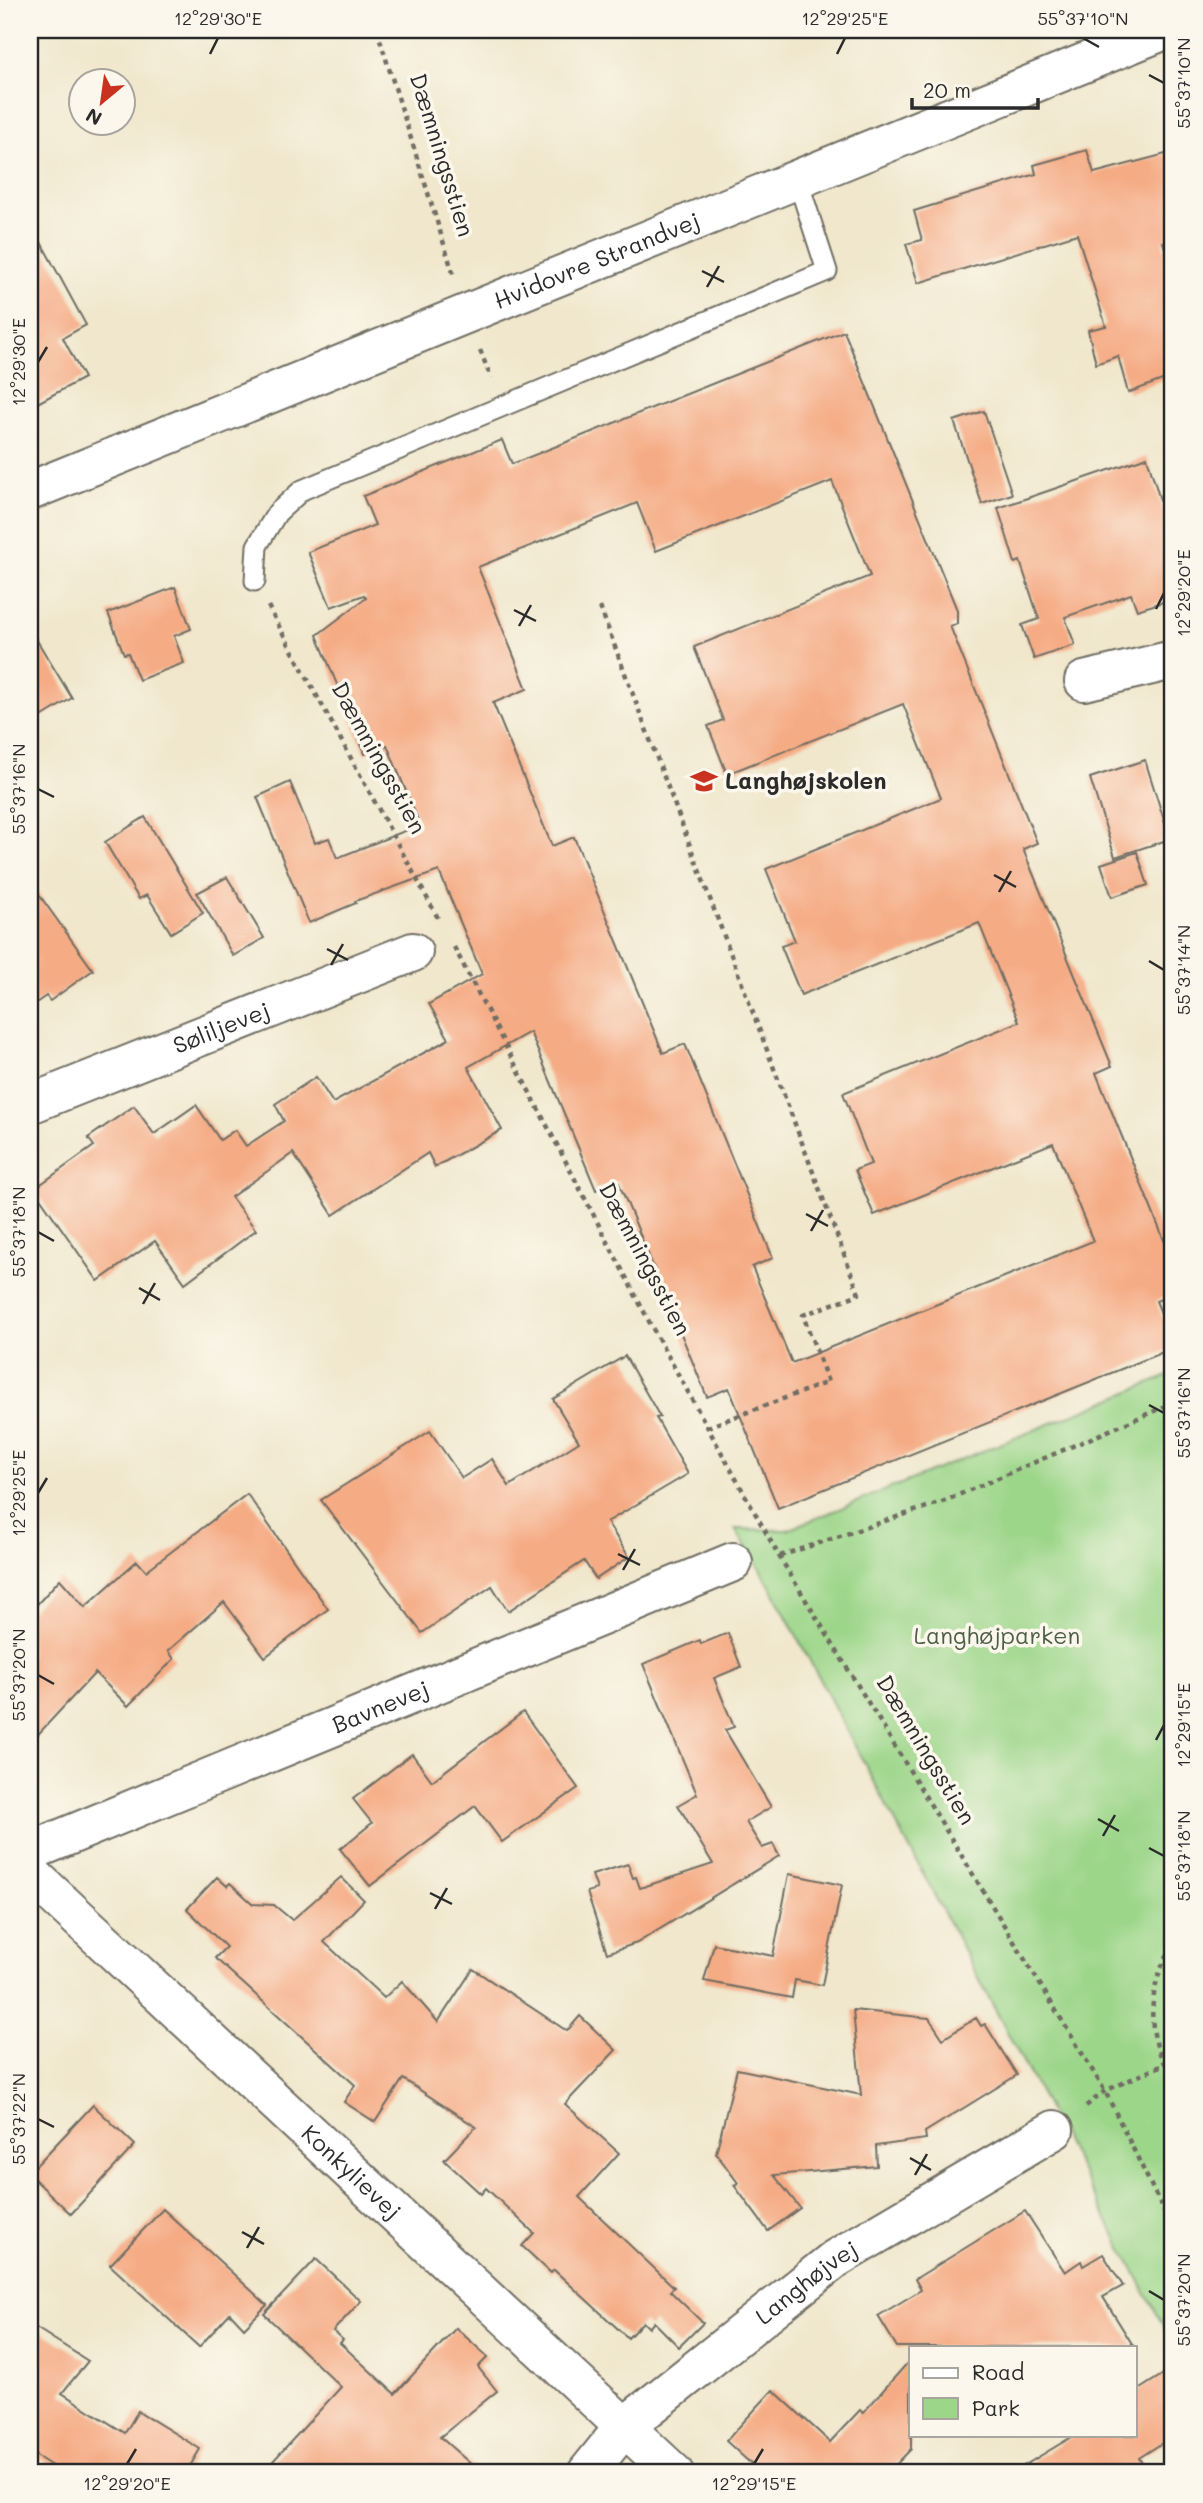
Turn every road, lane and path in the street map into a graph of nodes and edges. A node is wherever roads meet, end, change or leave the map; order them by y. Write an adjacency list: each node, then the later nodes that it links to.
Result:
1 (377, 30): 4 (path, Dæmningsstien)
2 (1165, 30): 3 (street, Hvidovre Strandvej)
3 (797, 178): 5 (street, Hvidovre Strandvej); 6 (lane)
4 (447, 254)
5 (466, 313): 6 (path); 7 (street, Hvidovre Strandvej)
6 (502, 407): 8 (lane)
7 (30, 491)
8 (254, 581): 12 (path, Dæmningsstien)
9 (600, 607): 17 (path)
10 (1173, 660): 11 (street)
11 (1084, 681)
12 (440, 921)
13 (453, 945): 17 (path, Dæmningsstien)
14 (413, 952): 15 (street, Søliljevej)
15 (30, 1104)
16 (1173, 1403): 18 (path)
17 (708, 1427): 18 (path, Dæmningsstien)
18 (779, 1556): 25 (path, Dæmningsstien)
19 (733, 1562): 20 (street, Bavnevej)
20 (30, 1856)
21 (30, 1873): 28 (street, Konkylievej)
22 (1173, 1946): 23 (path)
23 (1165, 2064): 24 (path); 25 (path)
24 (1173, 2073)
25 (1105, 2091): 26 (path); 27 (path, Dæmningsstien)
26 (1054, 2130): 28 (street, Langhøjvej)
27 (1173, 2230)
28 (624, 2427): 29 (street, Langhøjvej); 30 (street, Konkylievej)
29 (587, 2473)
30 (674, 2473)

